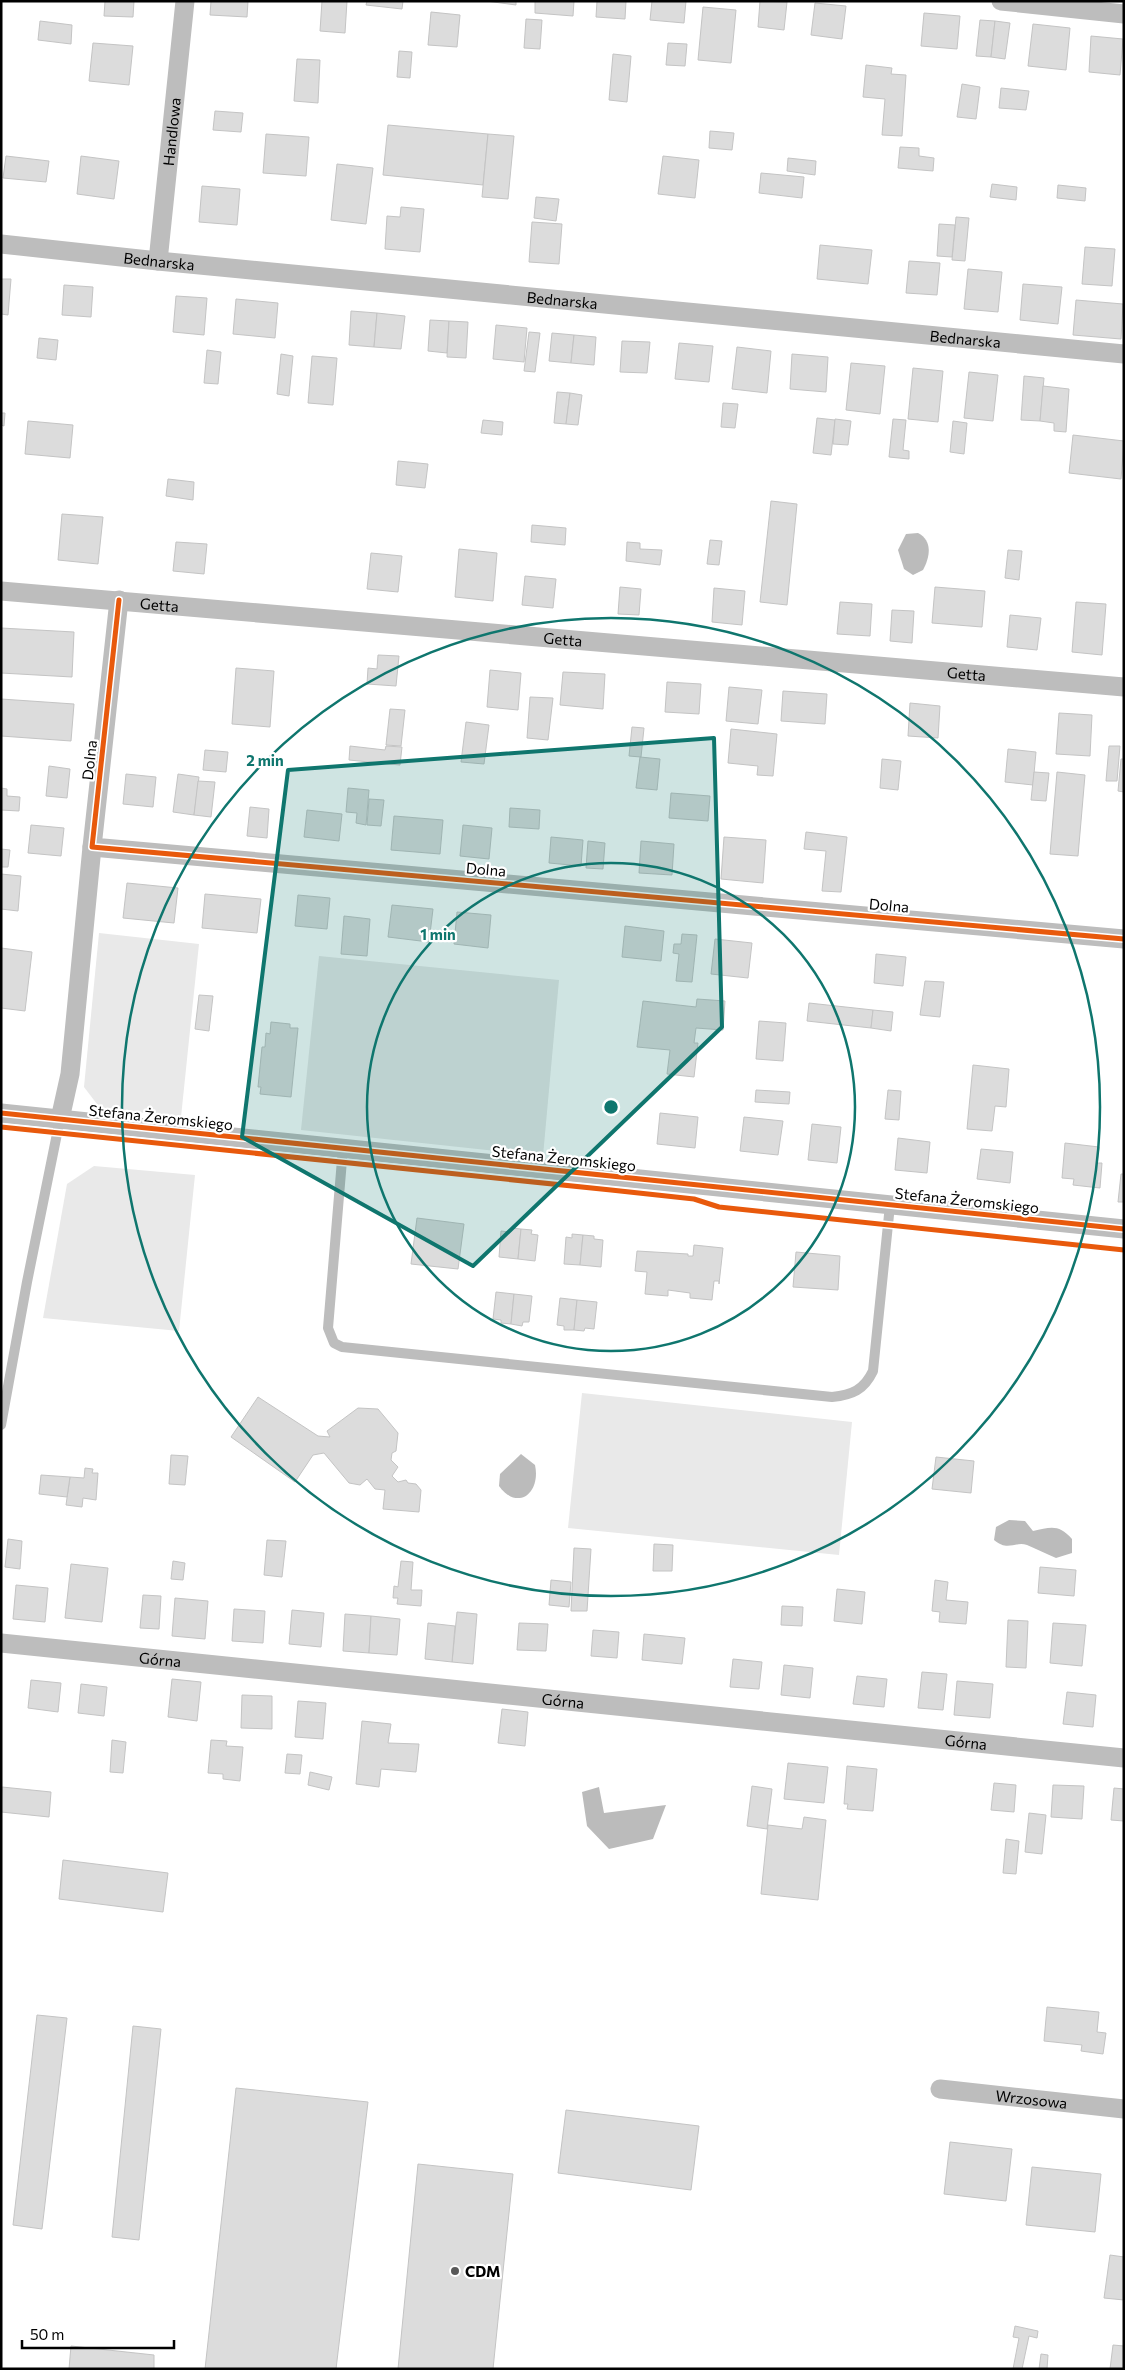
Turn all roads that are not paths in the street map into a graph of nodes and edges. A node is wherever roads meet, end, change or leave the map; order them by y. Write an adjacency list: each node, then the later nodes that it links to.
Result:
1 (185, 1): 5 (street, Handlowa)
2 (1001, 1): 3 (street)
3 (1124, 14)
4 (1, 244): 5 (street, Bednarska)
5 (158, 261): 6 (street, Bednarska)
6 (1124, 354)
7 (1, 591): 8 (street, Getta)
8 (119, 600): 9 (street, Getta); 10 (street, Dolna)
9 (1124, 687)
10 (92, 847): 11 (street, Dolna); 13 (street)
11 (1124, 938)
12 (1, 1113): 13 (street, Stefana Żeromskiego)
13 (60, 1119): 14 (street, Stefana Żeromskiego); 17 (lane)
14 (343, 1148): 15 (street, Stefana Żeromskiego); 15 (lane)
15 (890, 1205): 16 (street, Stefana Żeromskiego)
16 (1124, 1229)
17 (1, 1425)
18 (1, 1643): 19 (street, Górna)
19 (1124, 1758)
20 (940, 2089): 21 (street, Wrzosowa)
21 (1124, 2109)

